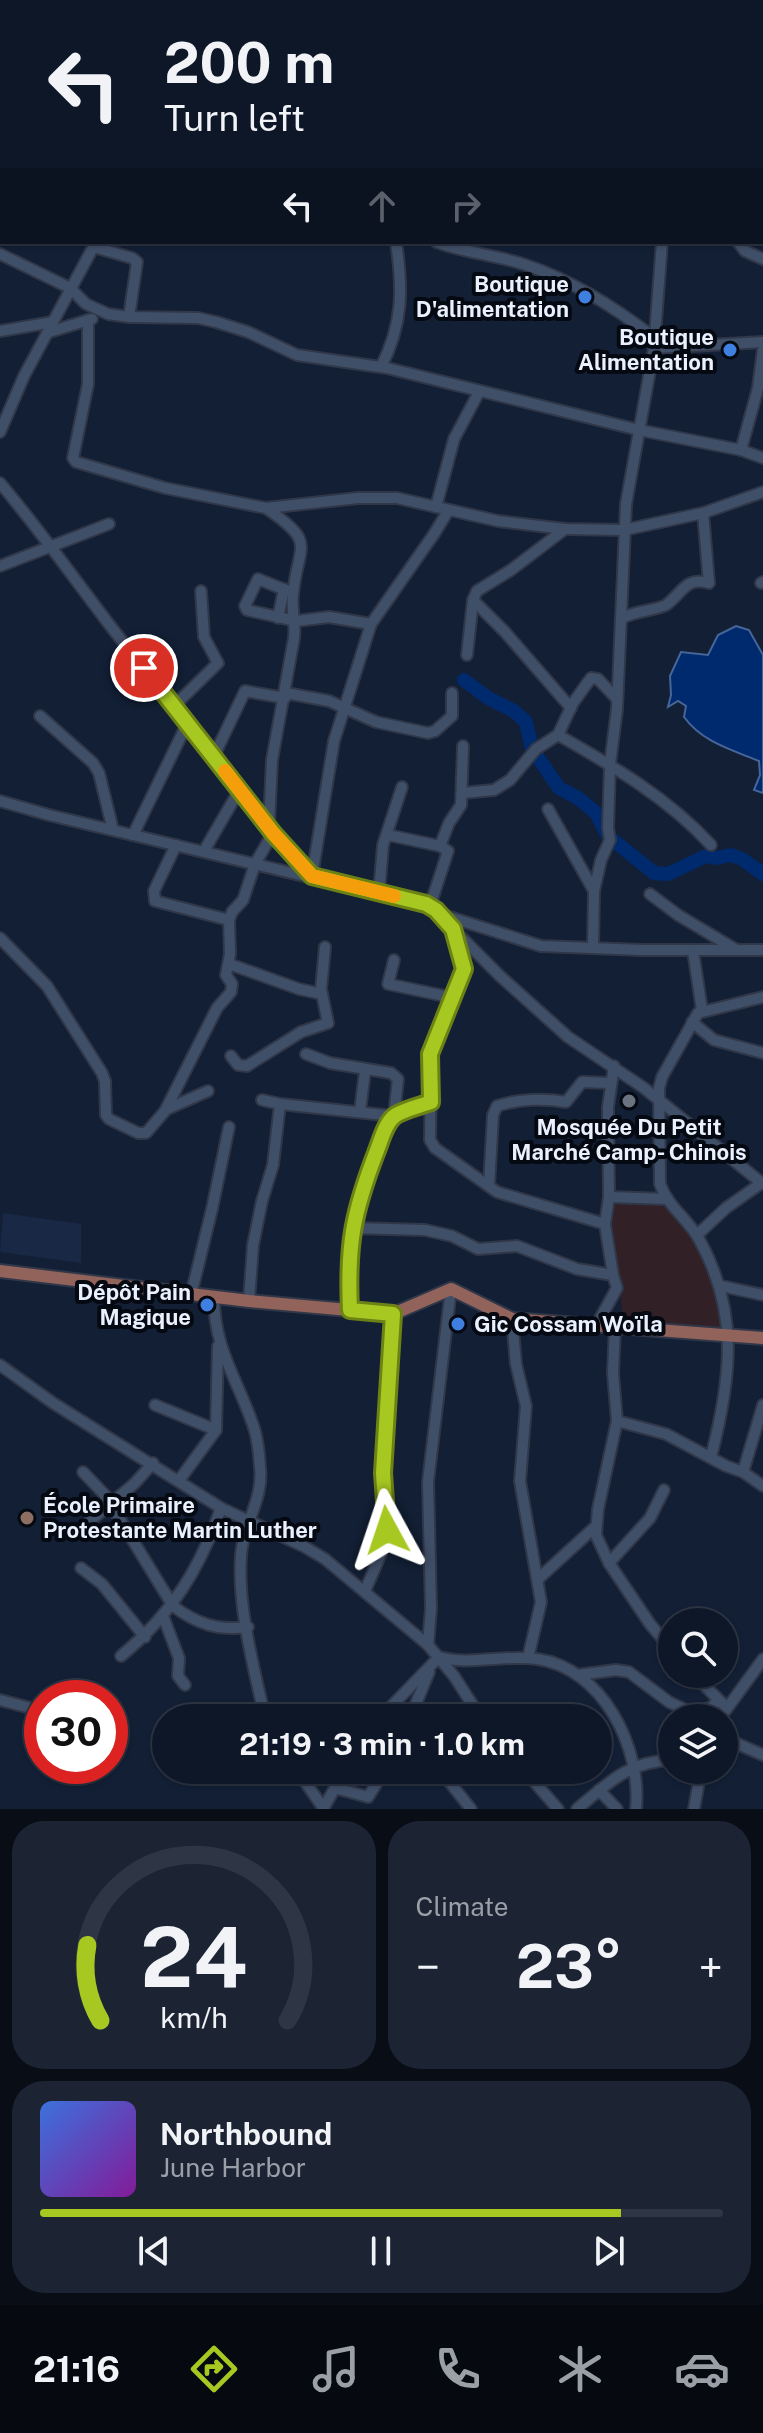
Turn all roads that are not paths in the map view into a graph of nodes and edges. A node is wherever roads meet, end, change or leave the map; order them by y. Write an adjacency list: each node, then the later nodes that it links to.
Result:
1 (95, 244): 8 (street); 10 (street)
2 (396, 244): 17 (street)
3 (443, 244): 15 (street)
4 (662, 244): 15 (street)
5 (740, 244): 7 (street)
6 (0, 254): 8 (street)
7 (763, 259)
8 (70, 288): 9 (street); 12 (street)
9 (108, 314): 10 (street); 11 (street)
10 (129, 317): 17 (street)
11 (88, 320): 12 (street); 27 (street)
12 (51, 327): 13 (street); 21 (street)
13 (0, 331)
14 (763, 342): 15 (street)
15 (655, 343): 20 (street)
16 (763, 350): 19 (street)
17 (381, 367): 18 (street)
18 (479, 392): 20 (street); 26 (street)
19 (759, 404): 22 (street)
20 (639, 430): 22 (street); 32 (street)
21 (0, 432)
22 (741, 450): 23 (street)
23 (763, 458)
24 (0, 483): 33 (street)
25 (763, 492): 29 (street)
26 (436, 507): 27 (street); 28 (street)
27 (266, 508): 36 (street)
28 (448, 511): 31 (street); 41 (street)
29 (703, 513): 32 (street); 39 (street)
30 (109, 524): 33 (street)
31 (565, 529): 32 (street); 37 (street)
32 (624, 530): 39 (street)
33 (51, 545): 34 (street); 46 (street)
34 (0, 566)
35 (201, 591): 46 (street)
36 (288, 591): 38 (street); 38 (street); 40 (street)
37 (473, 600): 42 (street); 48 (street)
38 (278, 618): 40 (street)
39 (622, 618): 45 (street)
40 (296, 621): 41 (street); 44 (street)
41 (371, 624): 47 (street)
42 (467, 655)
43 (452, 693): 47 (street)
44 (285, 696): 47 (street); 53 (street); 60 (street)
45 (617, 699): 48 (street); 54 (street)
46 (175, 705): 50 (street)
47 (345, 707): 69 (street)
48 (571, 708): 51 (street)
49 (40, 716): 61 (street)
50 (187, 724): 53 (street); 62 (street)
51 (558, 735): 54 (street); 57 (street)
52 (463, 746): 57 (street)
53 (213, 758): 56 (street)
54 (610, 764): 65 (street); 70 (street)
55 (402, 787): 63 (street)
56 (240, 789): 60 (street); 67 (street)
57 (462, 793): 66 (street)
58 (0, 801): 61 (street)
59 (548, 809): 70 (street)
60 (271, 829): 68 (street); 69 (street)
61 (113, 830): 62 (street)
62 (133, 835): 64 (street)
63 (388, 835): 66 (street); 71 (street)
64 (176, 845): 67 (street); 75 (street)
65 (711, 845)
66 (440, 846): 73 (street)
67 (204, 851): 68 (street)
68 (255, 864): 69 (street); 75 (street)
69 (312, 876): 71 (street)
70 (594, 891): 79 (street)
71 (379, 893): 73 (street)
72 (650, 894): 80 (street)
73 (430, 906): 74 (street)
74 (441, 915): 76 (street); 79 (street)
75 (229, 920): 84 (street)
76 (453, 929): 87 (street); 93 (street)
77 (0, 938): 101 (street)
78 (325, 947): 85 (street)
79 (593, 947): 82 (street)
80 (735, 949): 81 (street); 82 (street)
81 (763, 950)
82 (693, 951): 88 (street)
83 (394, 960): 87 (street)
84 (229, 964): 85 (street); 101 (street)
85 (322, 994): 92 (street)
86 (763, 997): 88 (street)
87 (454, 998): 99 (street)
88 (702, 1010): 89 (street)
89 (692, 1022): 90 (street); 98 (street)
90 (763, 1053)
91 (306, 1054): 94 (street)
92 (231, 1056)
93 (614, 1066): 95 (street); 98 (street)
94 (365, 1071): 102 (street); 103 (street)
95 (610, 1083): 106 (street); 107 (street)
96 (208, 1091): 101 (street)
97 (262, 1100): 100 (street)
98 (660, 1101): 105 (street); 108 (street)
99 (431, 1102): 103 (street); 106 (street)
100 (280, 1104): 102 (street); 119 (street)
101 (165, 1111)
102 (360, 1111): 103 (street)
103 (394, 1116): 110 (street)
104 (229, 1127): 116 (street)
105 (763, 1183): 111 (street)
106 (489, 1186): 109 (street)
107 (609, 1197): 108 (street); 109 (street)
108 (666, 1199): 111 (street)
109 (605, 1224): 113 (street)
110 (352, 1228): 113 (street); 120 (street)
111 (697, 1235): 114 (street)
112 (0, 1271): 116 (main road)
113 (613, 1275): 123 (street)
114 (721, 1286): 117 (street); 125 (street)
115 (451, 1289): 121 (main road); 122 (main road); 154 (street)
116 (191, 1295): 118 (main road)
117 (763, 1295)
118 (214, 1297): 119 (main road); 127 (street)
119 (249, 1301): 120 (main road)
120 (350, 1310): 121 (main road)
121 (393, 1314): 148 (street)
122 (512, 1319): 123 (main road); 147 (street)
123 (597, 1324): 124 (main road)
124 (615, 1326): 125 (main road); 131 (street)
125 (729, 1335): 126 (main road); 133 (street)
126 (763, 1338)
127 (218, 1340): 132 (street); 143 (street)
128 (0, 1365): 134 (street)
129 (155, 1405): 132 (street)
130 (763, 1405): 136 (street)
131 (617, 1421): 133 (street); 144 (street)
132 (216, 1430): 137 (street)
133 (711, 1457): 136 (street)
134 (153, 1463): 137 (street); 140 (street)
135 (83, 1472): 140 (street)
136 (743, 1472): 138 (street)
137 (180, 1479): 141 (street)
138 (763, 1486)
139 (664, 1490): 145 (street)
140 (110, 1504): 142 (street); 149 (street)
141 (221, 1508): 143 (street); 149 (street)
142 (89, 1522)
143 (248, 1522): 148 (street); 151 (street)
144 (595, 1527): 145 (street); 147 (street)
145 (609, 1563): 152 (street)
146 (81, 1568): 153 (street)
147 (538, 1579): 157 (street)
148 (365, 1591): 154 (street)
149 (173, 1606): 150 (street); 151 (street)
150 (163, 1616): 153 (street); 163 (street)
151 (248, 1627): 166 (street)
152 (658, 1633)
153 (145, 1637): 155 (street)
154 (428, 1645): 156 (street)
155 (121, 1656)
156 (439, 1657): 159 (street); 160 (street); 162 (street)
157 (528, 1658): 159 (street); 161 (street)
158 (763, 1659): 172 (street)
159 (469, 1662): 162 (street)
160 (430, 1670): 167 (street); 168 (street)
161 (577, 1675): 170 (street); 177 (street)
162 (454, 1676): 169 (street)
163 (185, 1685)
164 (704, 1688): 171 (street)
165 (0, 1700): 173 (street)
166 (262, 1704)
167 (393, 1704)
168 (416, 1704)
169 (472, 1704)
170 (673, 1704)
171 (717, 1704)
172 (725, 1704)
173 (24, 1706)
174 (738, 1744): 175 (street)
175 (763, 1755)
176 (658, 1762): 177 (street)
177 (633, 1766): 185 (street); 191 (street)
178 (307, 1784): 186 (street)
179 (337, 1784): 184 (street)
180 (376, 1784): 184 (street)
181 (451, 1784): 187 (street)
182 (536, 1784): 188 (street)
183 (698, 1784): 192 (street)
184 (335, 1788): 186 (street)
185 (599, 1790): 189 (street); 190 (street)
186 (323, 1808)
187 (471, 1809)
188 (558, 1809)
189 (577, 1809)
190 (617, 1809)
191 (636, 1809)
192 (694, 1809)

